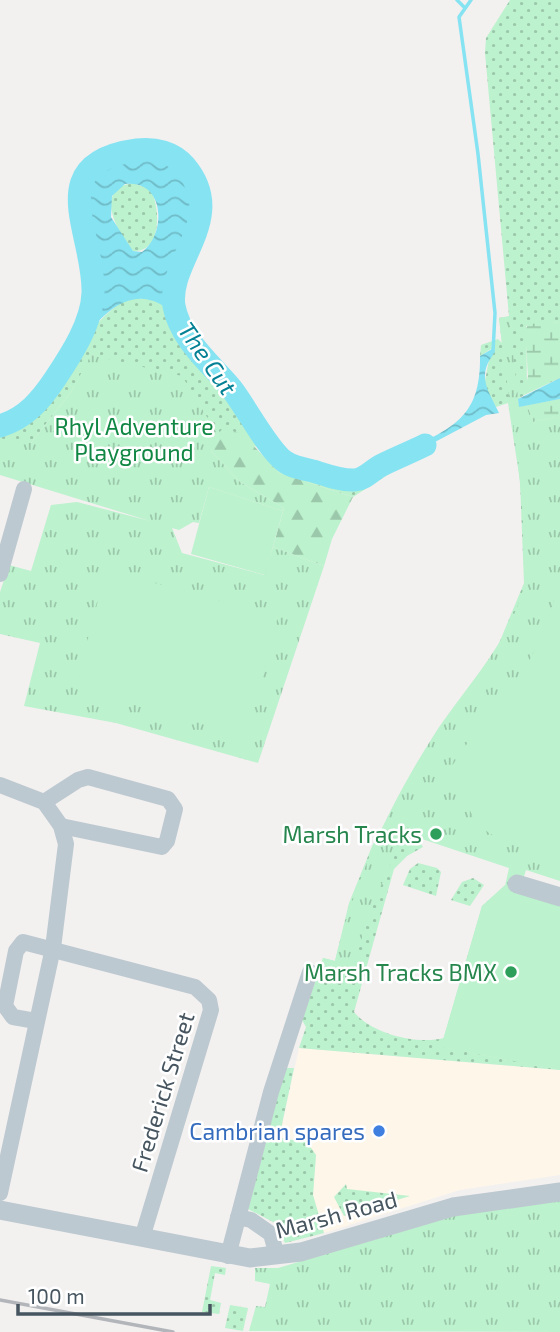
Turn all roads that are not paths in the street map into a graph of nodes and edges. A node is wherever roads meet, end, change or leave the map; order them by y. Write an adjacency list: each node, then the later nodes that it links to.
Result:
1 (24, 489): 2 (street)
2 (0, 574)
3 (0, 785): 4 (street)
4 (44, 802): 5 (street); 5 (street)
5 (61, 826): 8 (street)
6 (517, 884): 7 (street)
7 (560, 897)
8 (53, 948): 10 (street); 10 (street); 15 (street, Frederick Street)
9 (310, 972): 14 (street)
10 (36, 1021): 12 (street)
11 (560, 1192): 17 (street, Marsh Road)
12 (0, 1193)
13 (0, 1210): 15 (street, Marsh Road)
14 (238, 1217): 16 (street); 17 (street)
15 (142, 1238): 16 (street, Marsh Road)
16 (228, 1256): 17 (street, Marsh Road)
17 (277, 1256)

